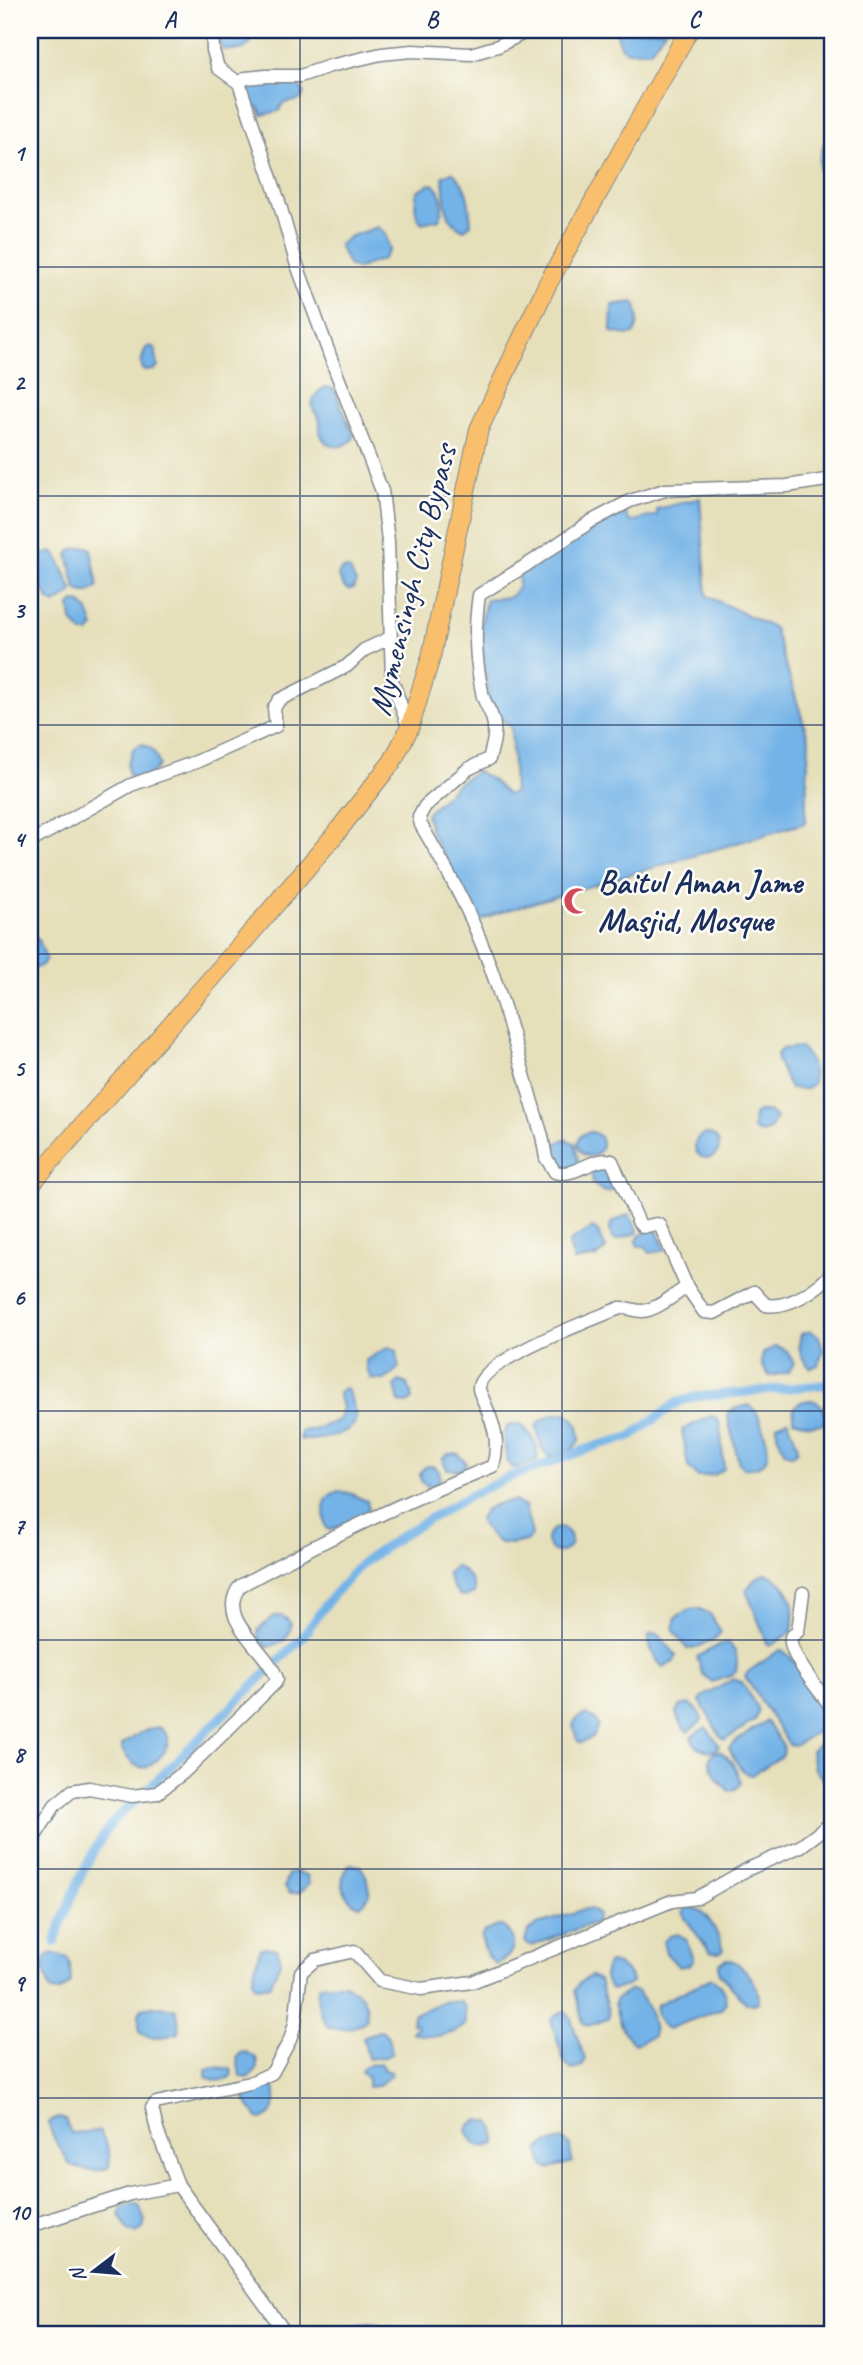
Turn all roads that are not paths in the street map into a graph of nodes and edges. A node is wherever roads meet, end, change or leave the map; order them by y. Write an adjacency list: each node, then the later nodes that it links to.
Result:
1 (212, 30): 4 (street)
2 (529, 30): 4 (street)
3 (689, 30): 7 (highway, Mymensingh City Bypass)
4 (239, 83): 6 (street)
5 (833, 479): 11 (street)
6 (390, 638): 7 (street); 8 (street)
7 (409, 729): 9 (highway, Mymensingh City Bypass)
8 (30, 842)
9 (30, 1185)
10 (833, 1272): 11 (street)
11 (687, 1287): 15 (street)
12 (803, 1593): 13 (street)
13 (833, 1709)
14 (833, 1822): 16 (street)
15 (30, 1844)
16 (178, 2185): 17 (street); 18 (street)
17 (30, 2226)
18 (287, 2335)

